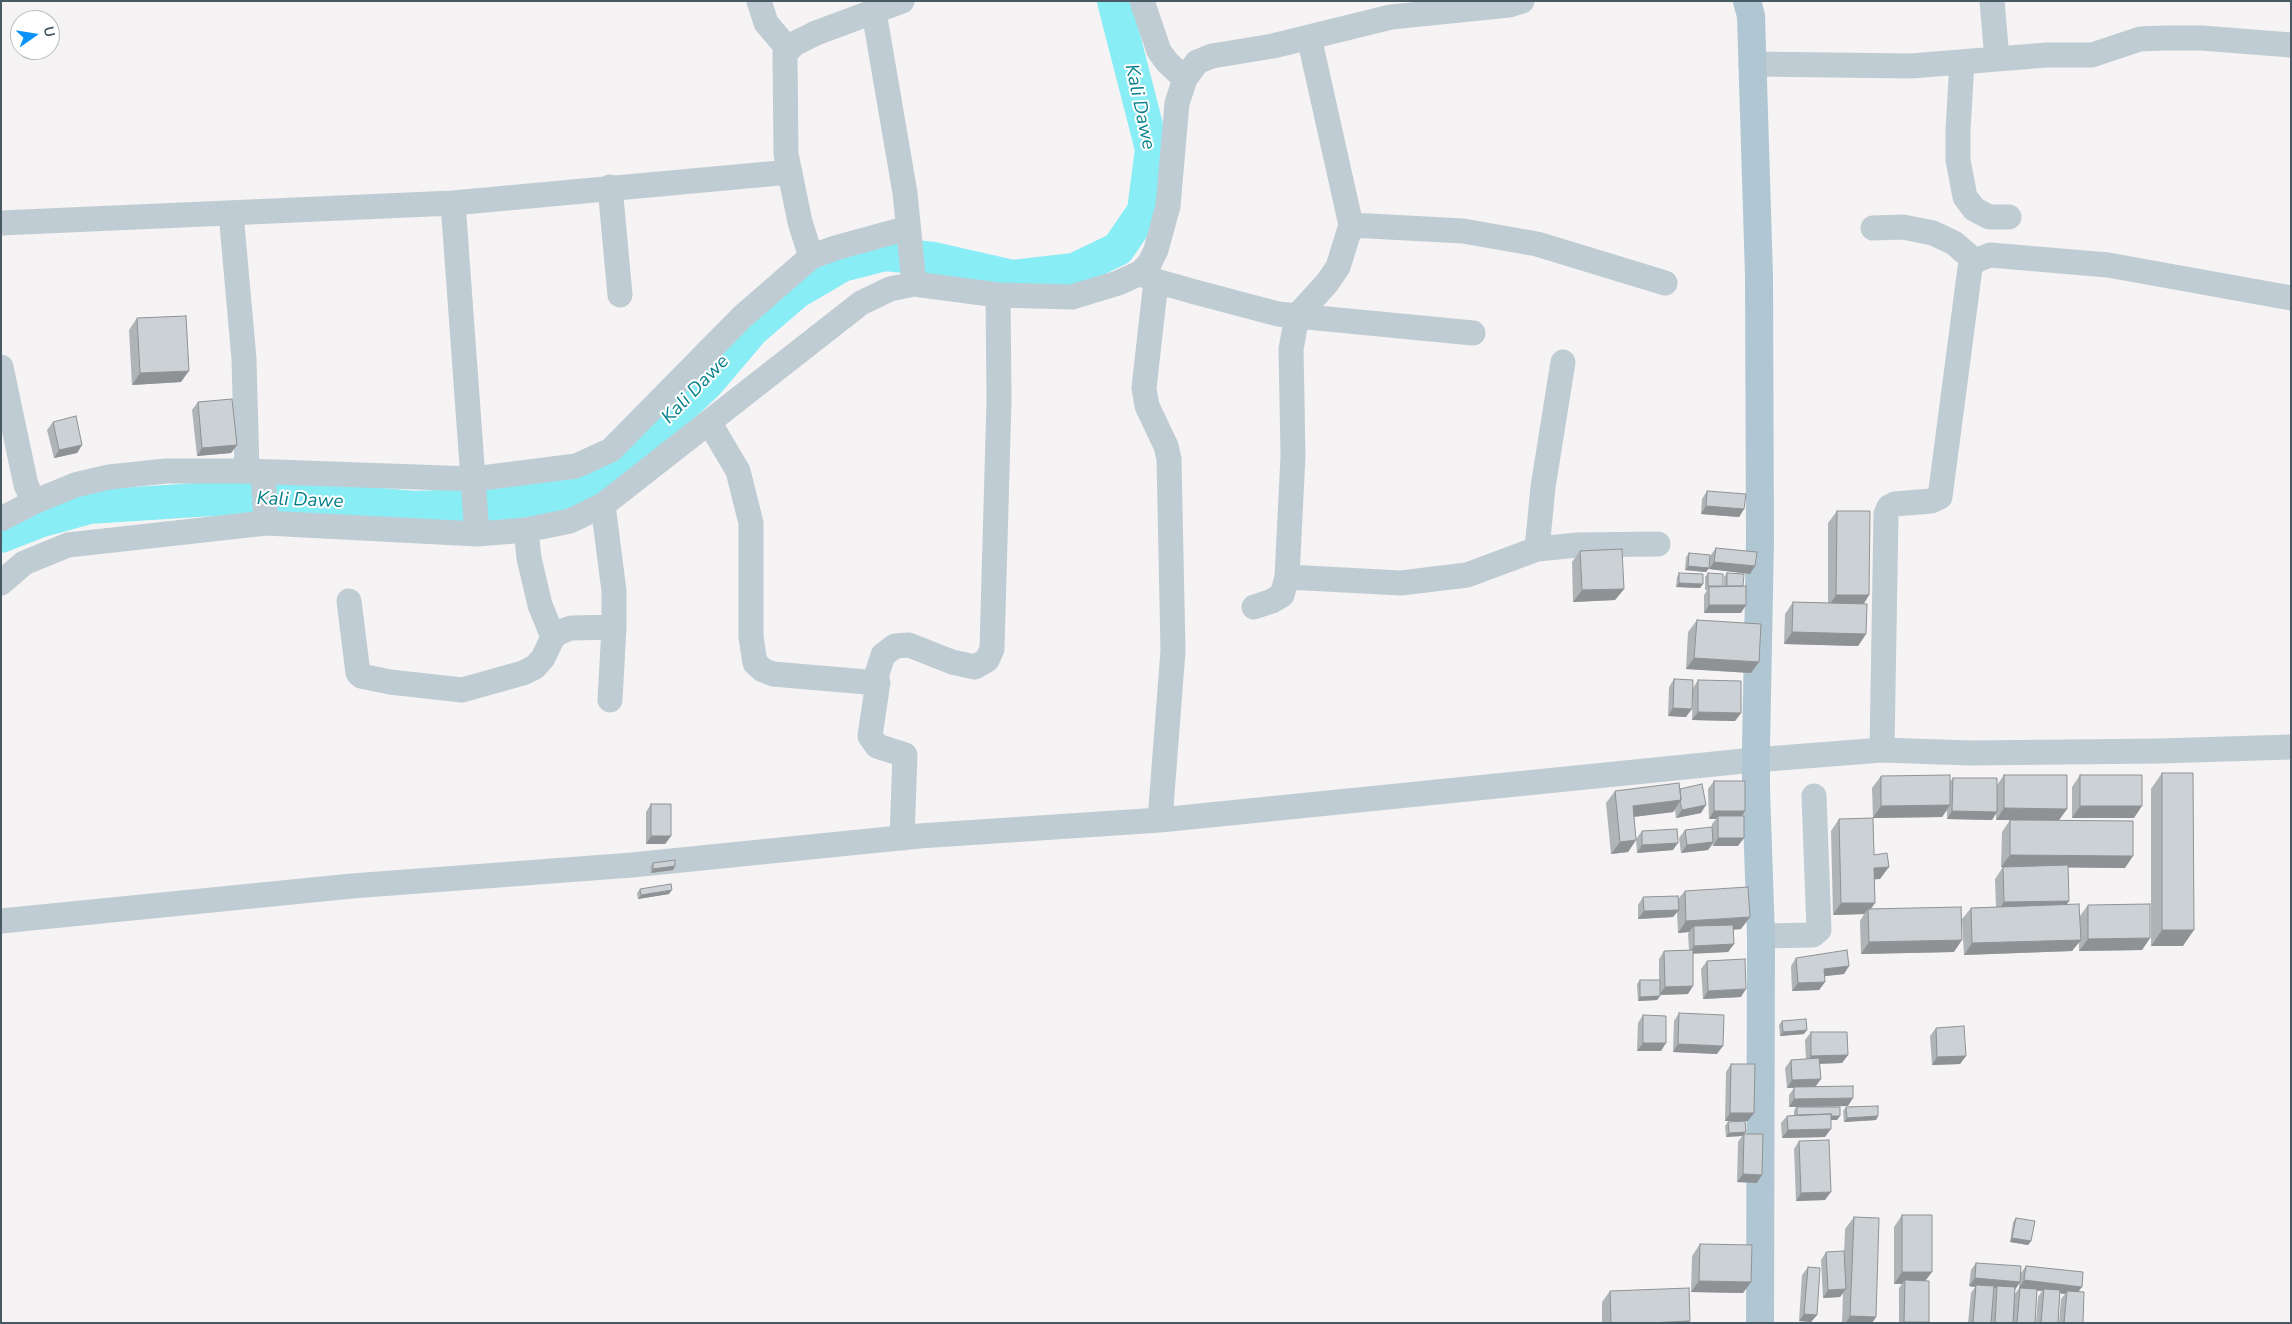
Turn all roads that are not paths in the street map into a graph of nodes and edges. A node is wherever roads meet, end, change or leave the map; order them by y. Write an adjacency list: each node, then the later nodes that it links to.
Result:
1 (760, 1): 10 (street)
2 (902, 1): 7 (street)
3 (1142, 1): 14 (street)
4 (1522, 1): 8 (street)
5 (1747, 1): 13 (main road)
6 (1992, 1): 11 (street)
7 (874, 12): 10 (street); 23 (street)
8 (1309, 37): 14 (street); 21 (street)
9 (2291, 45): 11 (street)
10 (788, 49): 15 (street)
11 (1997, 59): 12 (street)
12 (1962, 62): 13 (street); 19 (street)
13 (1751, 64): 59 (main road, bridge)
14 (1185, 79): 26 (street)
15 (790, 172): 16 (street); 24 (street)
16 (610, 188): 17 (street); 28 (street)
17 (452, 203): 18 (street); 39 (street)
18 (231, 213): 20 (street); 36 (street)
19 (2009, 217)
20 (1, 224)
21 (1351, 225): 27 (street); 31 (street)
22 (1873, 228): 25 (street)
23 (911, 255): 24 (street); 29 (street); 35 (street)
24 (812, 257): 39 (street)
25 (1974, 261): 30 (street); 54 (street)
26 (1148, 277): 29 (street); 31 (street); 56 (street)
27 (1666, 283)
28 (620, 295)
29 (998, 295): 51 (street)
30 (2291, 298)
31 (1297, 316): 32 (street); 45 (street)
32 (1473, 334)
33 (1563, 362): 44 (street)
34 (1, 367): 37 (street)
35 (709, 422): 38 (street); 51 (street)
36 (255, 472): 37 (street); 39 (street); 41 (street)
37 (34, 502): 40 (street)
38 (602, 506): 42 (street); 49 (street)
39 (476, 508): 41 (street); 42 (street)
40 (1, 519)
41 (266, 523): 46 (street)
42 (526, 530): 50 (street)
43 (1658, 544): 44 (street)
44 (1537, 549): 45 (street)
45 (1287, 576): 48 (street)
46 (1, 583)
47 (349, 601): 50 (street)
48 (1254, 607)
49 (614, 627): 50 (street); 52 (street)
50 (553, 637)
51 (878, 683): 57 (street)
52 (610, 700)
53 (2291, 747): 54 (street)
54 (1882, 750): 56 (street)
55 (1814, 796): 59 (street)
56 (1160, 820): 57 (street)
57 (902, 838): 58 (street)
58 (1, 922)
59 (1761, 936): 60 (main road)
60 (1760, 1323)

